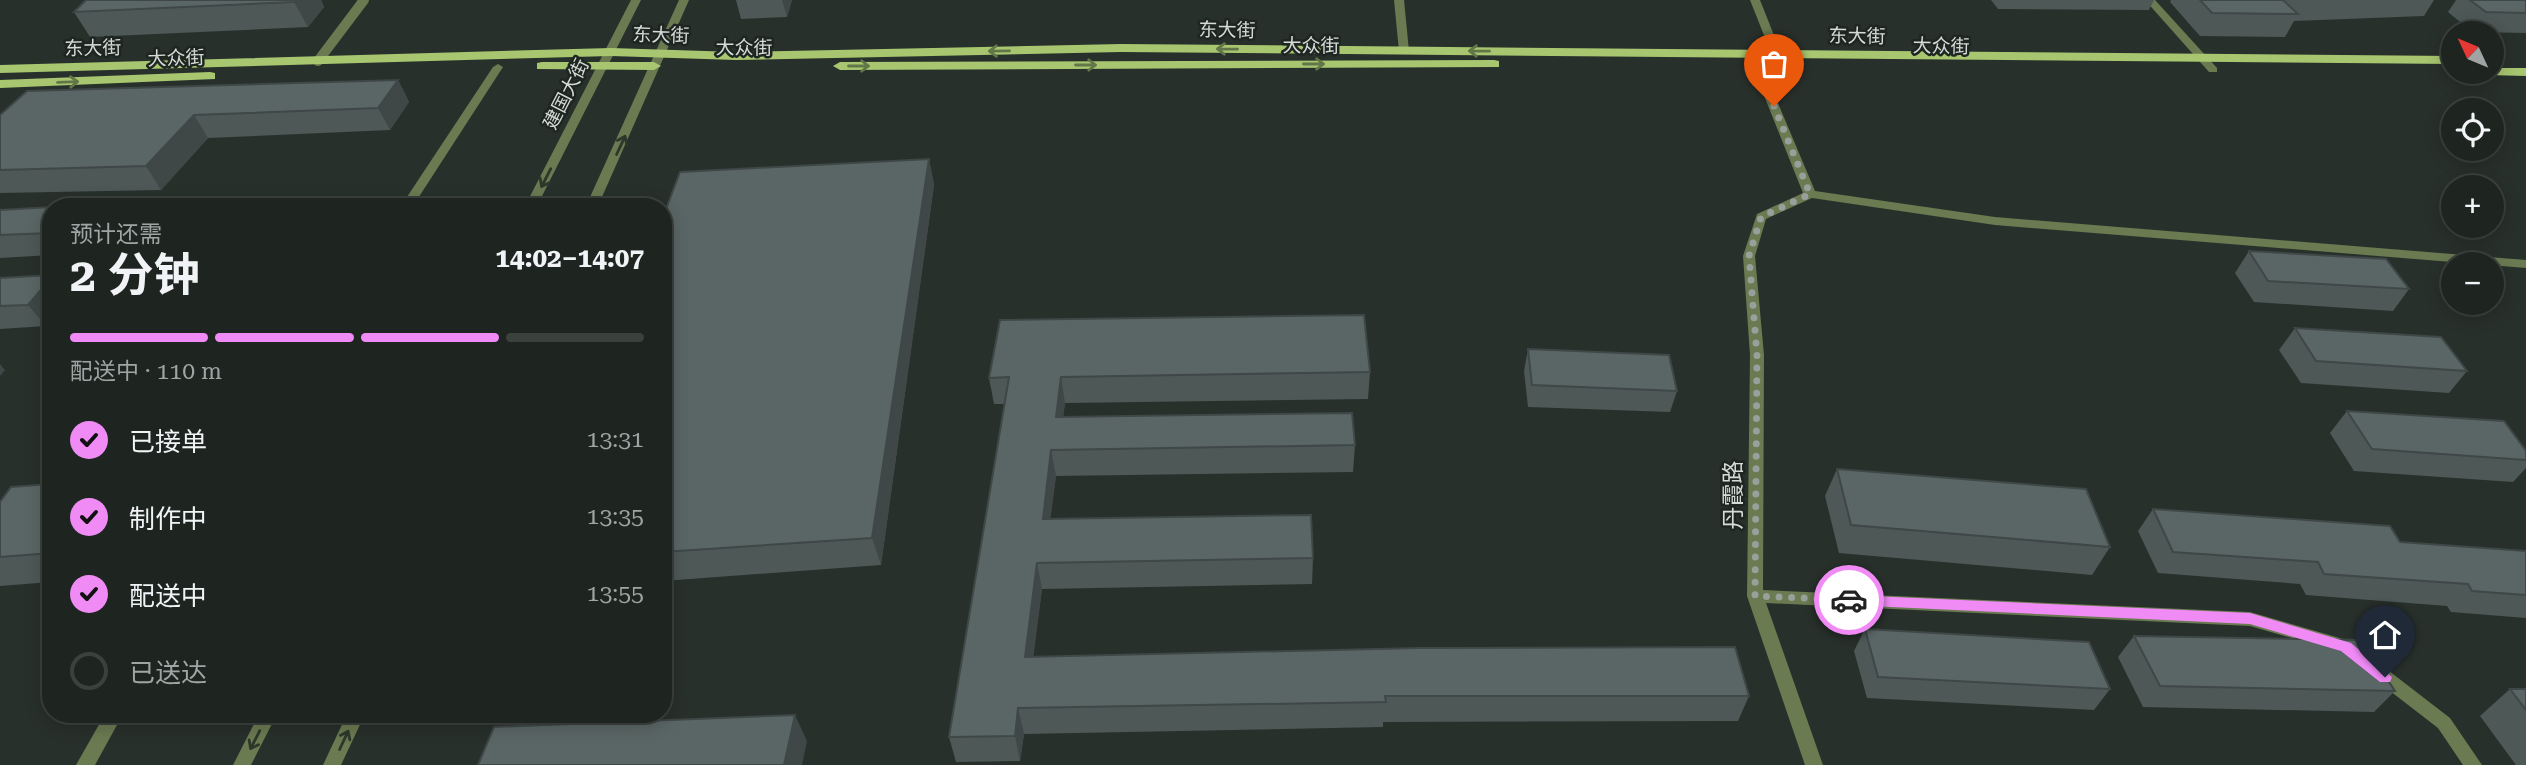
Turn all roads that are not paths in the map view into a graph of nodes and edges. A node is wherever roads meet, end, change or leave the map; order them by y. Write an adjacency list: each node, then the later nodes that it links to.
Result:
1 (364, 0): 12 (lane)
2 (636, 0): 8 (street, 建国大街)
3 (684, 0): 13 (street)
4 (1399, 0): 7 (street)
5 (1755, 0): 9 (street)
6 (2150, 0): 16 (street)
7 (1404, 51): 9 (main road, 东大街, one-way to 7); 13 (main road, 东大街, one-way to 13)
8 (608, 58): 12 (main road, 东大街); 13 (main road, 大众街); 17 (main road, 大众街); 25 (street, 建国大街, one-way to 25)
9 (1779, 58): 15 (main road, 大众街); 16 (main road, 大众街)
10 (2441, 60): 16 (main road)
11 (2504, 60): 14 (main road)
12 (318, 61): 18 (main road, 东大街)
13 (659, 61): 15 (main road, 大众街, one-way to 15); 26 (street, one-way to 13)
14 (2526, 61)
15 (1756, 63): 23 (street)
16 (2208, 65): 19 (main road, 大众街)
17 (498, 66): 22 (main road, 大众街, one-way to 17); 24 (street)
18 (0, 69)
19 (2441, 71)
20 (2504, 72): 21 (main road)
21 (2526, 72)
22 (0, 85)
23 (1810, 194): 27 (street); 28 (street, 丹霞路)
24 (412, 198)
25 (535, 198)
26 (596, 198)
27 (2526, 264)
28 (1755, 596): 35 (street, 丹霞路); 36 (street)
29 (109, 723): 32 (street)
30 (263, 723): 33 (street, one-way to 33)
31 (352, 723): 34 (street, one-way to 31)
32 (85, 765)
33 (242, 765)
34 (332, 765)
35 (1814, 765)
36 (2473, 765)

